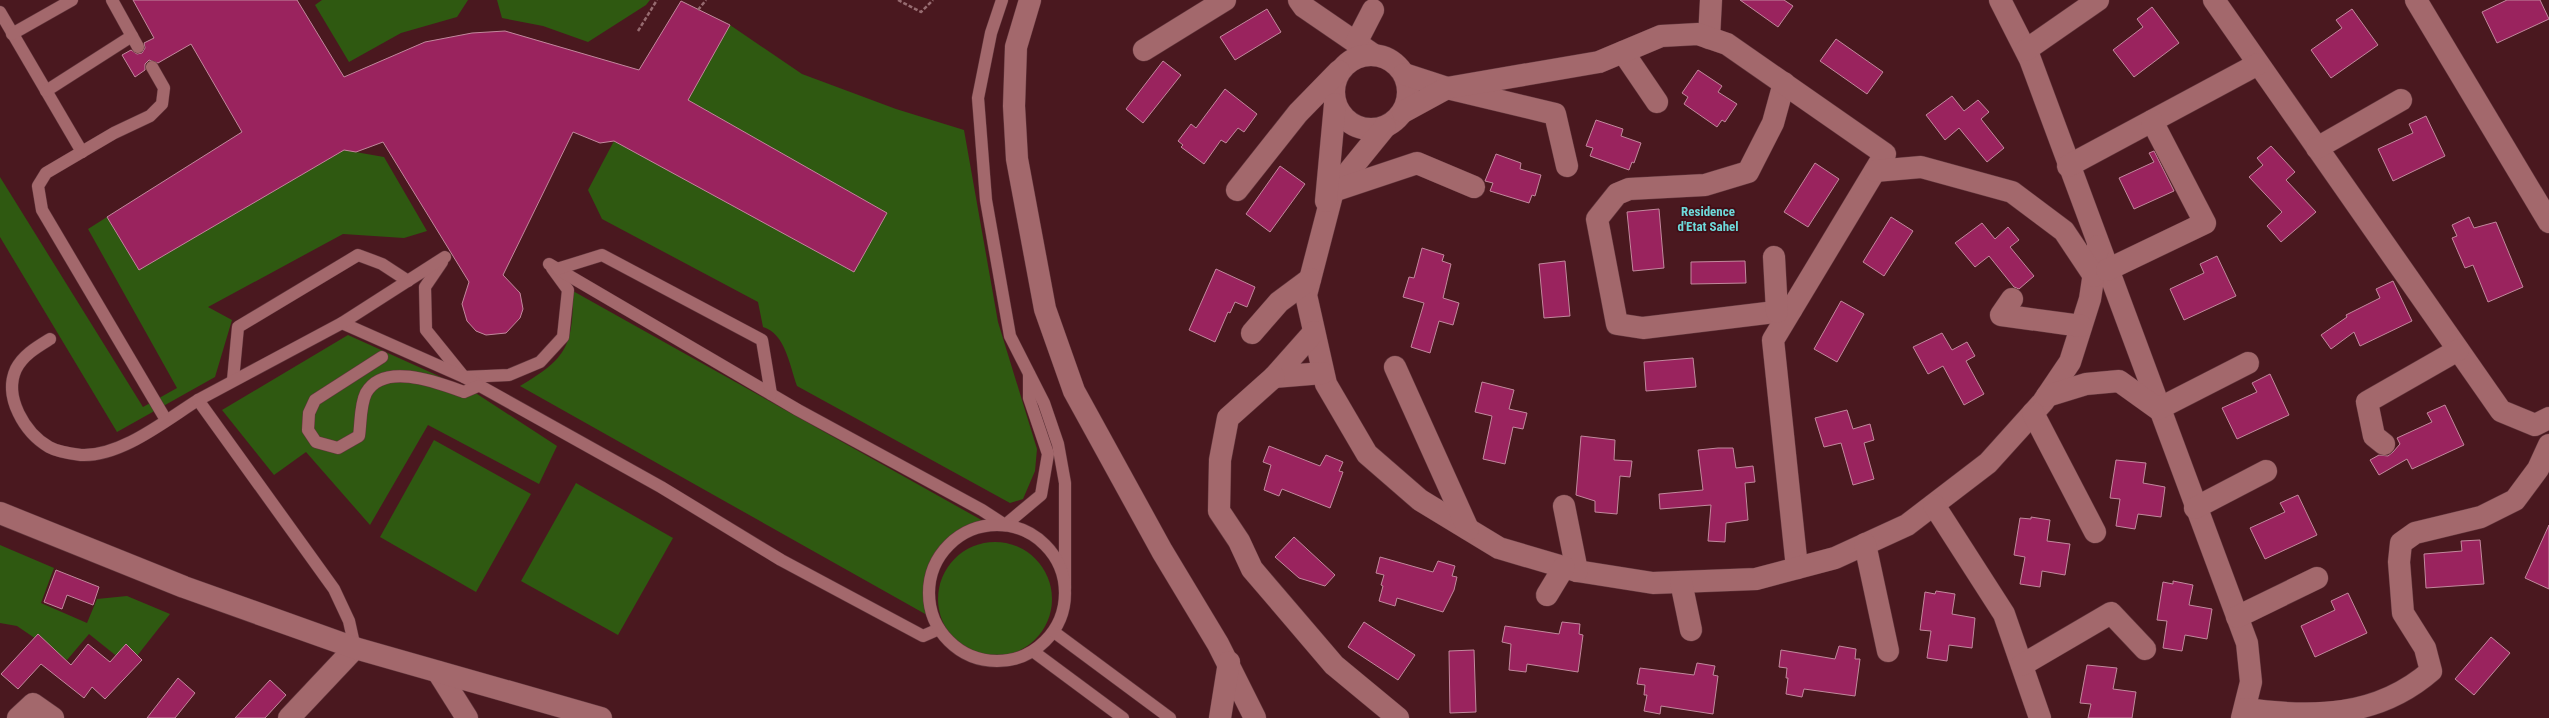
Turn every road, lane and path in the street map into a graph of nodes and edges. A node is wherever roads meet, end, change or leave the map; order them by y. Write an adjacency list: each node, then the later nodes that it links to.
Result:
1 (72, 0): 20 (lane)
2 (112, 0): 32 (lane)
3 (657, 0): 19 (path)
4 (706, 0): 16 (path)
5 (898, 0): 6 (path)
6 (933, 0)
7 (1002, 0): 65 (lane)
8 (1030, 0): 103 (street)
9 (1225, 0): 23 (street)
10 (1299, 0): 22 (street)
11 (1711, 0): 21 (street)
12 (2098, 0): 24 (street)
13 (2214, 0): 26 (street)
14 (2416, 0): 47 (street)
15 (1998, 2): 24 (street)
16 (698, 10)
17 (1373, 10): 22 (street)
18 (0, 12): 20 (lane)
19 (638, 31)
20 (12, 34): 32 (lane)
21 (1709, 38): 25 (street); 30 (street)
22 (1365, 49): 28 (street); 29 (street)
23 (1144, 50)
24 (2026, 50): 42 (street)
25 (1623, 52): 31 (street); 34 (street)
26 (2258, 64): 37 (street); 39 (street)
27 (152, 67): 40 (lane)
28 (1342, 69): 35 (street); 45 (street)
29 (1404, 74): 31 (street); 36 (street)
30 (1784, 84): 43 (street); 55 (street)
31 (1447, 88): 36 (street); 41 (street)
32 (46, 91): 40 (lane)
33 (2400, 100): 39 (street)
34 (1658, 102)
35 (1335, 104): 38 (street); 48 (street)
36 (1403, 112): 38 (street)
37 (2152, 121): 42 (street); 51 (street)
38 (1384, 127): 46 (street)
39 (2317, 148): 61 (street)
40 (82, 152): 77 (lane)
41 (1567, 166)
42 (2068, 166): 51 (street)
43 (1875, 171): 51 (street); 55 (street)
44 (1474, 187): 46 (street)
45 (1237, 190)
46 (1333, 191): 48 (street)
47 (2549, 222)
48 (1324, 224): 52 (street)
49 (1774, 257): 55 (street)
50 (553, 266): 67 (lane); 71 (lane); 71 (lane)
51 (2100, 273): 57 (street); 74 (street)
52 (1310, 279): 58 (street); 59 (street)
53 (408, 281): 56 (lane); 67 (lane); 69 (lane)
54 (2012, 299): 57 (street)
55 (1784, 311): 89 (street)
56 (342, 323): 67 (lane); 69 (lane)
57 (2081, 326): 72 (street)
58 (1314, 332): 66 (street); 68 (street)
59 (1252, 333)
60 (50, 339): 77 (lane)
61 (2458, 350): 76 (street); 78 (street)
62 (382, 357): 70 (lane)
63 (2248, 362): 74 (street)
64 (1395, 367): 86 (street)
65 (1029, 374): 85 (lane); 93 (lane)
66 (1323, 374): 68 (street); 86 (street)
67 (464, 377): 70 (lane)
68 (1274, 377): 116 (street)
69 (233, 380): 73 (lane)
70 (478, 386): 96 (lane)
71 (771, 394): 85 (lane)
72 (2047, 396): 74 (street); 75 (street)
73 (198, 400): 77 (lane); 99 (lane)
74 (2158, 409): 83 (street)
75 (2033, 413): 81 (street); 87 (street)
76 (2549, 418)
77 (166, 420)
78 (2384, 444)
79 (2549, 445): 106 (street)
80 (2266, 471): 83 (street)
81 (1934, 505): 88 (street); 104 (street)
82 (1564, 506): 90 (street)
83 (2195, 508): 95 (street)
84 (0, 513): 99 (street)
85 (1006, 525): 93 (lane); 96 (lane)
86 (1468, 529): 90 (street)
87 (2095, 532)
88 (1864, 544): 89 (street); 101 (street)
89 (1797, 568): 92 (street)
90 (1571, 569): 92 (street); 94 (street)
91 (2317, 578): 95 (street)
92 (1681, 582): 97 (street)
93 (1065, 588): 98 (lane)
94 (1547, 595)
95 (2237, 617): 106 (street)
96 (939, 629): 102 (lane)
97 (1691, 630)
98 (1054, 632): 102 (lane); 113 (lane)
99 (355, 648): 105 (street); 109 (street)
100 (2145, 649): 104 (street)
101 (1888, 651)
102 (1034, 652): 112 (lane)
103 (1229, 662): 114 (street); 115 (street)
104 (2022, 665): 117 (street)
105 (438, 672): 110 (street); 111 (street)
106 (2244, 714)
107 (18, 718): 108 (street)
108 (53, 718)
109 (289, 718)
110 (467, 718)
111 (602, 718)
112 (1123, 718)
113 (1170, 718)
114 (1220, 718)
115 (1255, 718)
116 (1398, 718)
117 (2040, 718)

